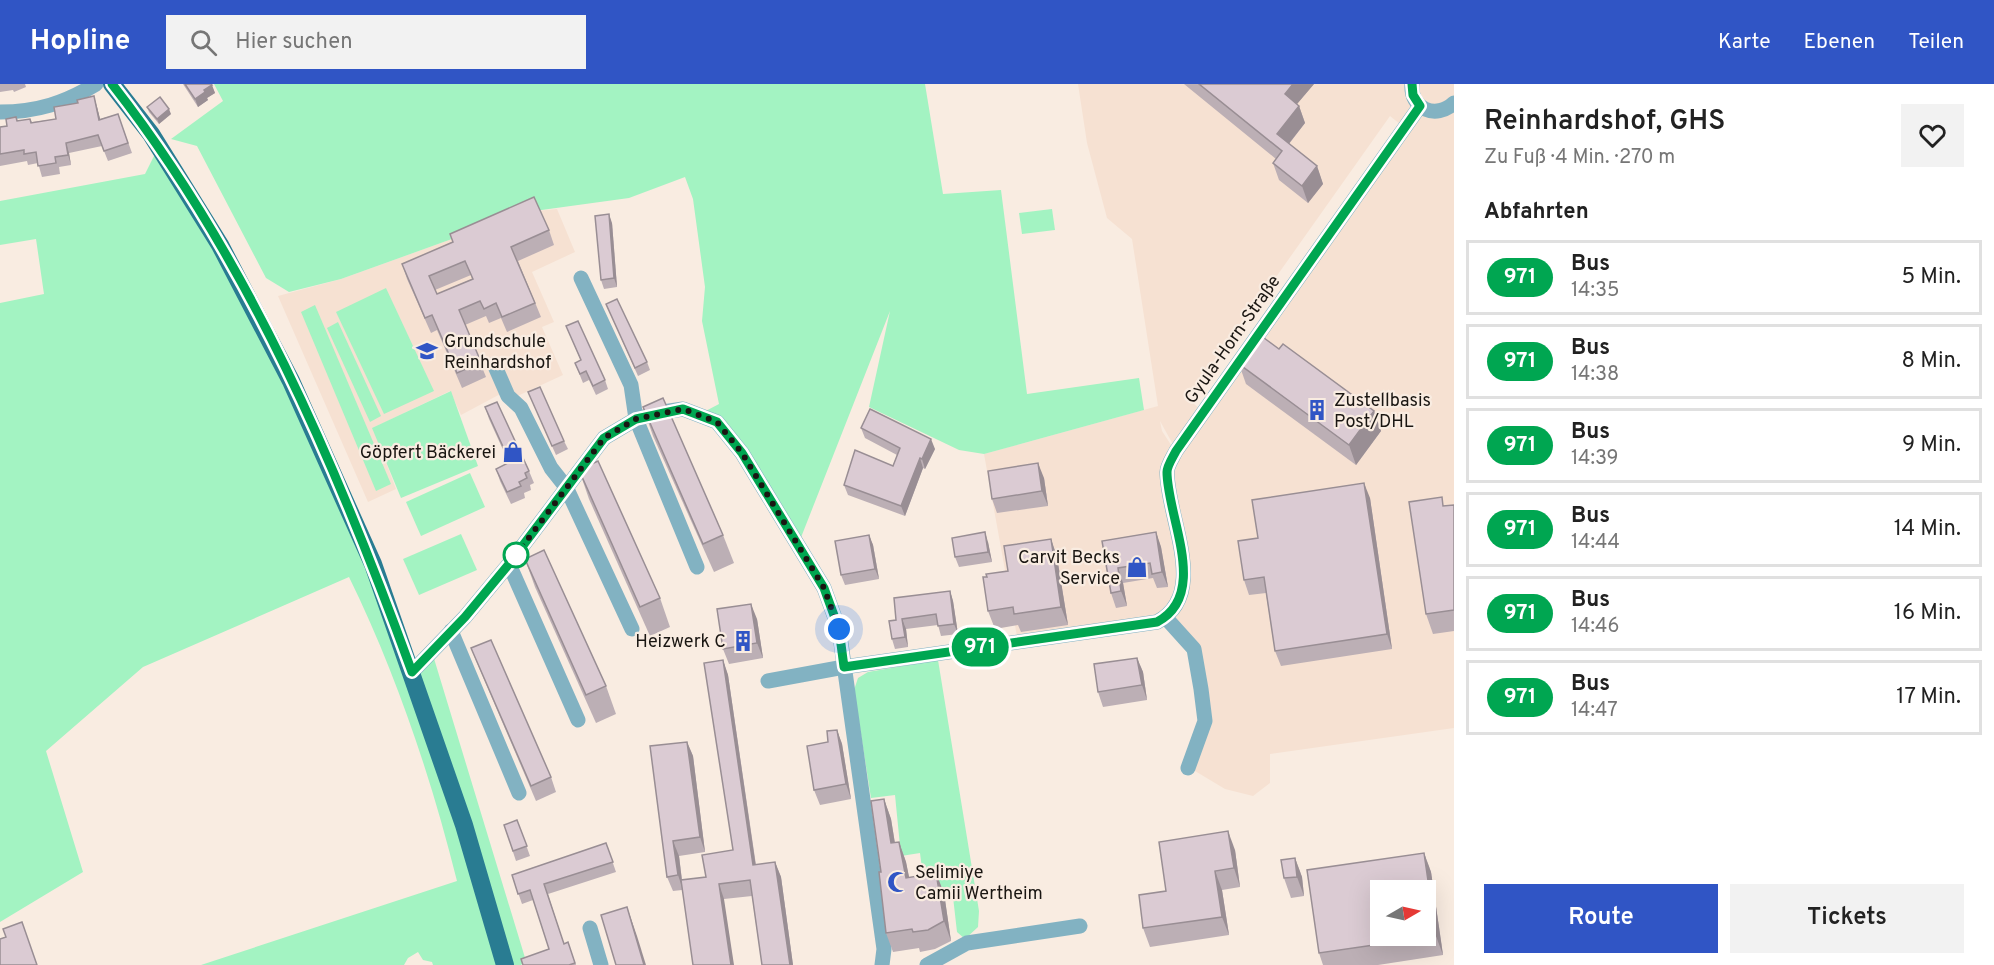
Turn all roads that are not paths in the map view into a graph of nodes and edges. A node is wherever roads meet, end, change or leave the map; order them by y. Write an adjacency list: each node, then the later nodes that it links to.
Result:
1 (96, 84): 6 (street)
2 (112, 84): 17 (main road)
3 (1412, 84): 5 (street)
4 (1454, 103): 5 (street)
5 (1420, 106): 13 (street, Gyula-Horn-Straße)
6 (0, 112)
7 (581, 278): 9 (street)
8 (494, 364): 10 (street)
9 (636, 419): 10 (street); 12 (street); 16 (street)
10 (566, 487): 11 (street); 14 (street)
11 (509, 564): 15 (street); 19 (street)
12 (697, 567)
13 (1166, 618): 16 (street); 20 (street)
14 (632, 629)
15 (451, 631): 17 (street); 21 (street)
16 (844, 667): 18 (street); 26 (street)
17 (412, 672): 24 (main road)
18 (768, 681)
19 (578, 720)
20 (1188, 768)
21 (519, 793)
22 (1080, 926): 27 (street)
23 (590, 928): 25 (street)
24 (505, 965)
25 (601, 965)
26 (882, 965)
27 (927, 965)

